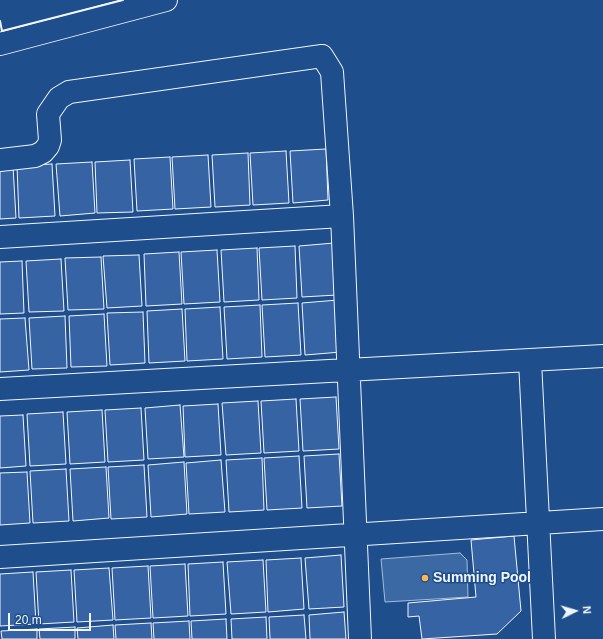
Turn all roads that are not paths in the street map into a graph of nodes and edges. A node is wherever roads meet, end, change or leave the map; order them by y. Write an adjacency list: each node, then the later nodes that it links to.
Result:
1 (166, 0): 2 (lane)
2 (0, 44)
3 (0, 160): 4 (lane)
4 (342, 216): 5 (lane); 8 (lane)
5 (0, 238)
6 (603, 356): 7 (lane)
7 (530, 361): 8 (lane); 11 (lane)
8 (350, 371): 9 (lane); 12 (lane)
9 (0, 389)
10 (603, 519): 11 (lane)
11 (537, 524): 12 (lane); 15 (lane)
12 (356, 534): 13 (lane); 14 (lane)
13 (0, 557)
14 (360, 639)
15 (544, 639)

